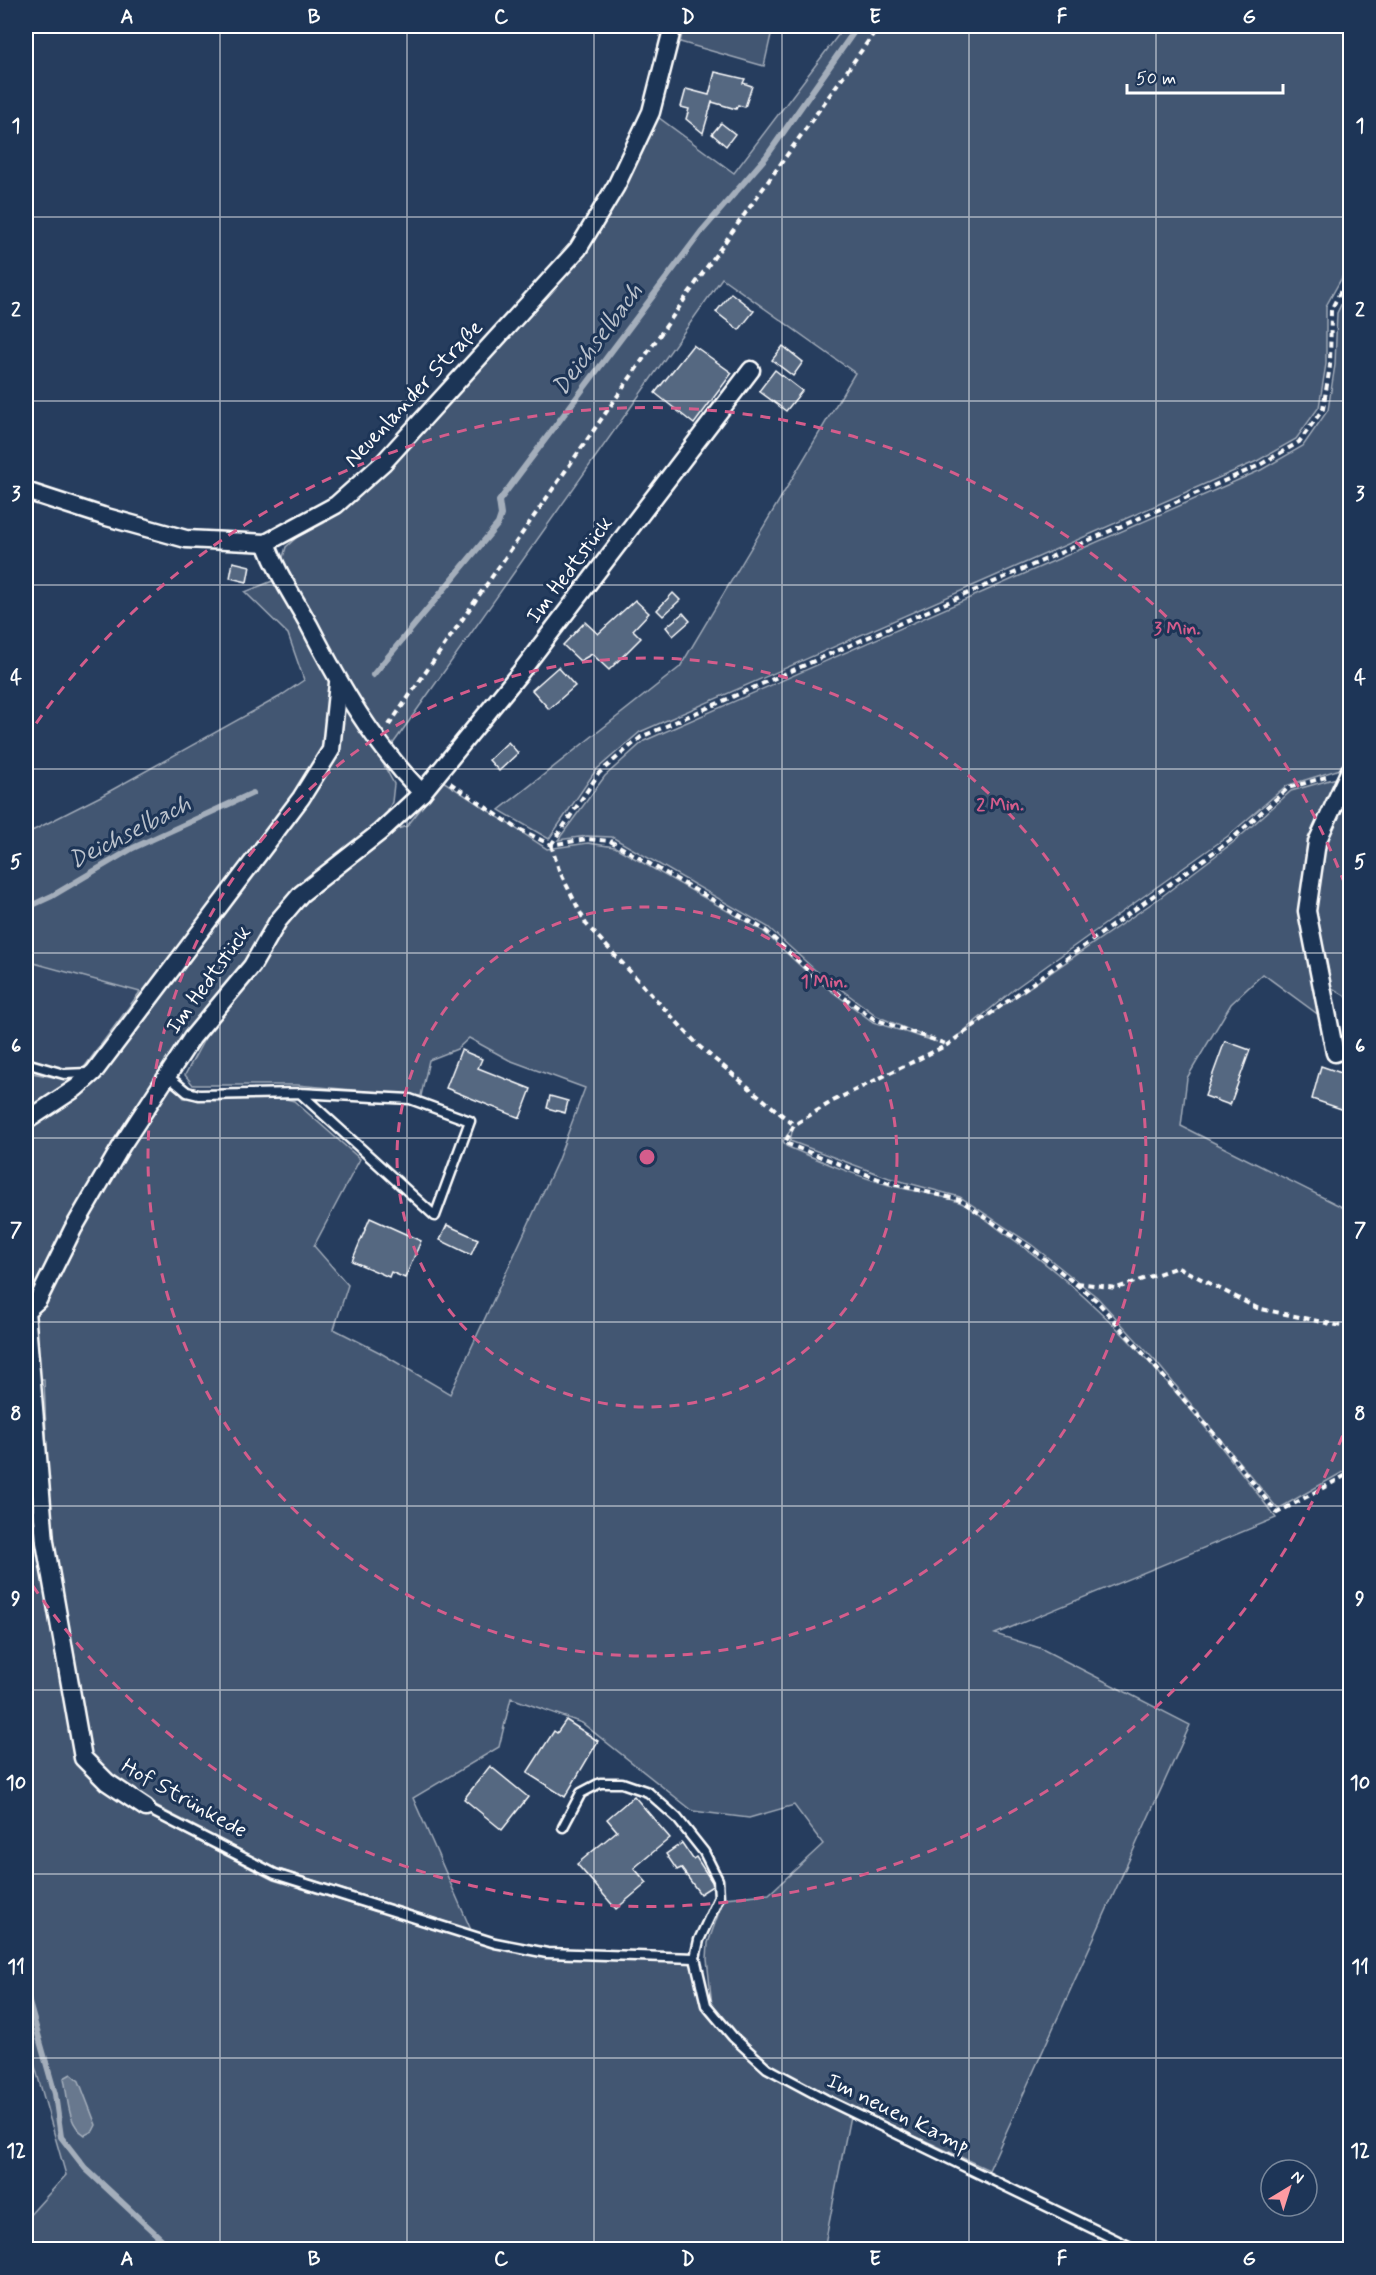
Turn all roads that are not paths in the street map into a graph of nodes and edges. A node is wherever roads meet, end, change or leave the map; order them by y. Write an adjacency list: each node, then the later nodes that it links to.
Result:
1 (673, 26): 4 (street, Neuenlander Straße)
2 (751, 370): 7 (street, Im Hedtstück)
3 (26, 491): 4 (street)
4 (266, 543): 5 (street)
5 (338, 683): 7 (street); 10 (street, Im Hedtstück)
6 (1350, 770): 8 (street)
7 (422, 793): 11 (street, Im Hedtstück)
8 (1335, 1053)
9 (26, 1063): 10 (lane)
10 (94, 1072): 13 (street, Im Hedtstück)
11 (169, 1077): 12 (lane); 14 (street, Im Hedtstück)
12 (300, 1093): 12 (lane)
13 (26, 1121)
14 (73, 1229): 15 (street, Hof Strünkede)
15 (26, 1310): 16 (street, Hof Strünkede)
16 (146, 1808): 18 (lane, Hof Strünkede)
17 (563, 1827): 18 (lane)
18 (695, 1958): 19 (lane, Im neuen Kamp)
19 (1137, 2250)

